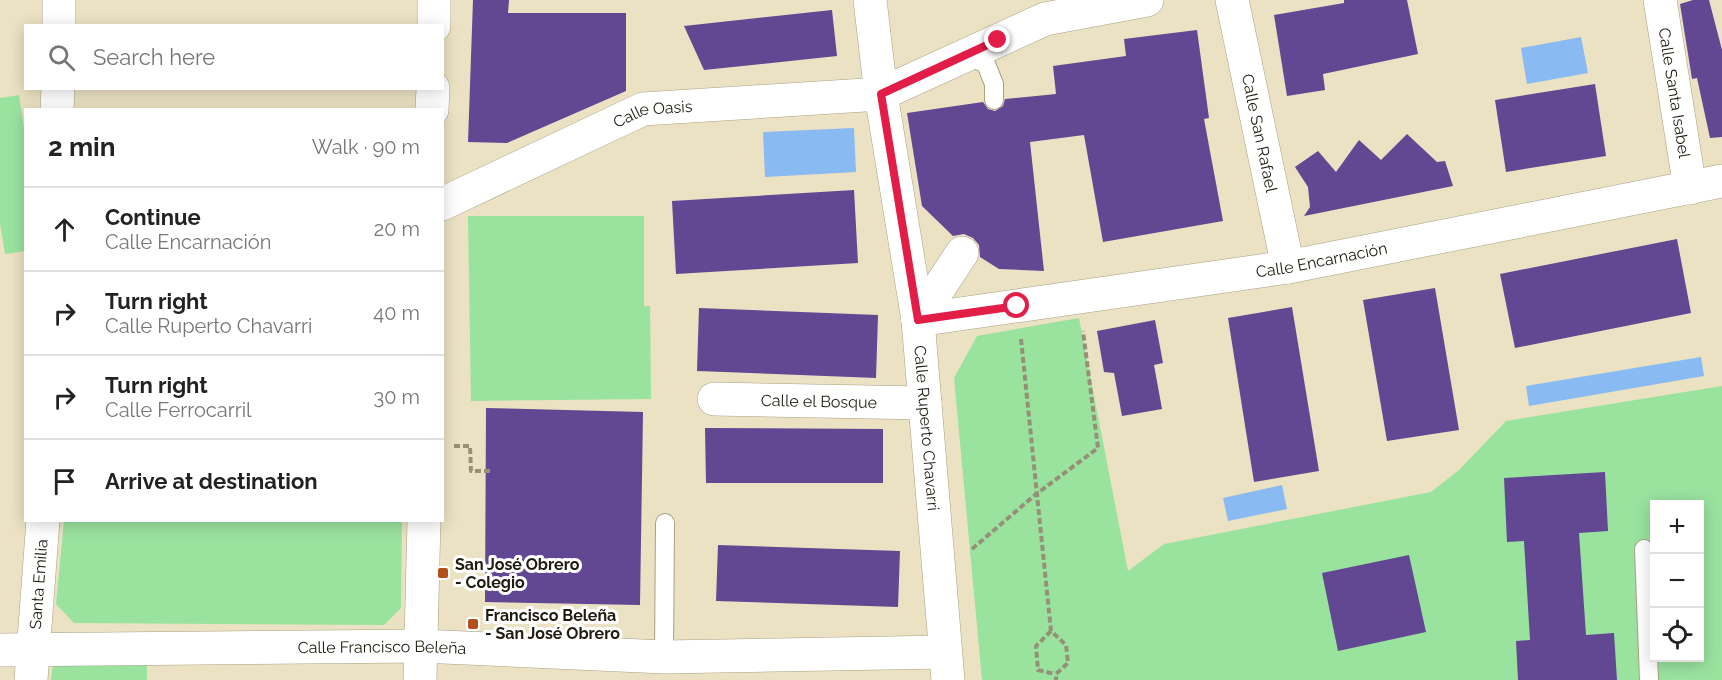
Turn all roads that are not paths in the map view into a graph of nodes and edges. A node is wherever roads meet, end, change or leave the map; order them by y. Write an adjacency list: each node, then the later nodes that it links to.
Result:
1 (59, 0): 7 (street)
2 (434, 0): 8 (street)
3 (870, 0): 12 (street, Calle Ruperto Chavarri)
4 (1147, 0): 9 (street)
5 (1232, 0): 20 (street, Calle San Rafael)
6 (1660, 0): 17 (street, Calle Santa Isabel)
7 (58, 24)
8 (434, 24)
9 (955, 59): 12 (street); 13 (lane)
10 (58, 90): 14 (street)
11 (433, 90): 15 (street)
12 (881, 94): 18 (street, Calle Oasis); 21 (street, Calle Ruperto Chavarri)
13 (994, 100)
14 (57, 108)
15 (432, 108)
16 (1722, 181): 17 (street, Calle Encarnación)
17 (1690, 188): 20 (street, Calle Encarnación)
18 (444, 203)
19 (962, 254): 21 (street)
20 (1288, 267): 21 (street, Calle Encarnación)
21 (918, 320): 23 (street, Calle Ruperto Chavarri)
22 (714, 399): 23 (street, Calle el Bosque)
23 (925, 403): 32 (street, Calle Ruperto Chavarri)
24 (44, 522): 31 (street, Santa Emilia)
25 (424, 522): 28 (street)
26 (665, 523): 30 (lane)
27 (1644, 549): 34 (lane)
28 (421, 646): 30 (street, Calle Francisco Beleña); 31 (street, Calle Francisco Beleña); 33 (street)
29 (0, 650): 31 (street, Calle Francisco Beleña)
30 (664, 657): 32 (street, Calle Francisco Beleña)
31 (33, 664)
32 (946, 666)
33 (420, 680)
34 (1649, 680)

